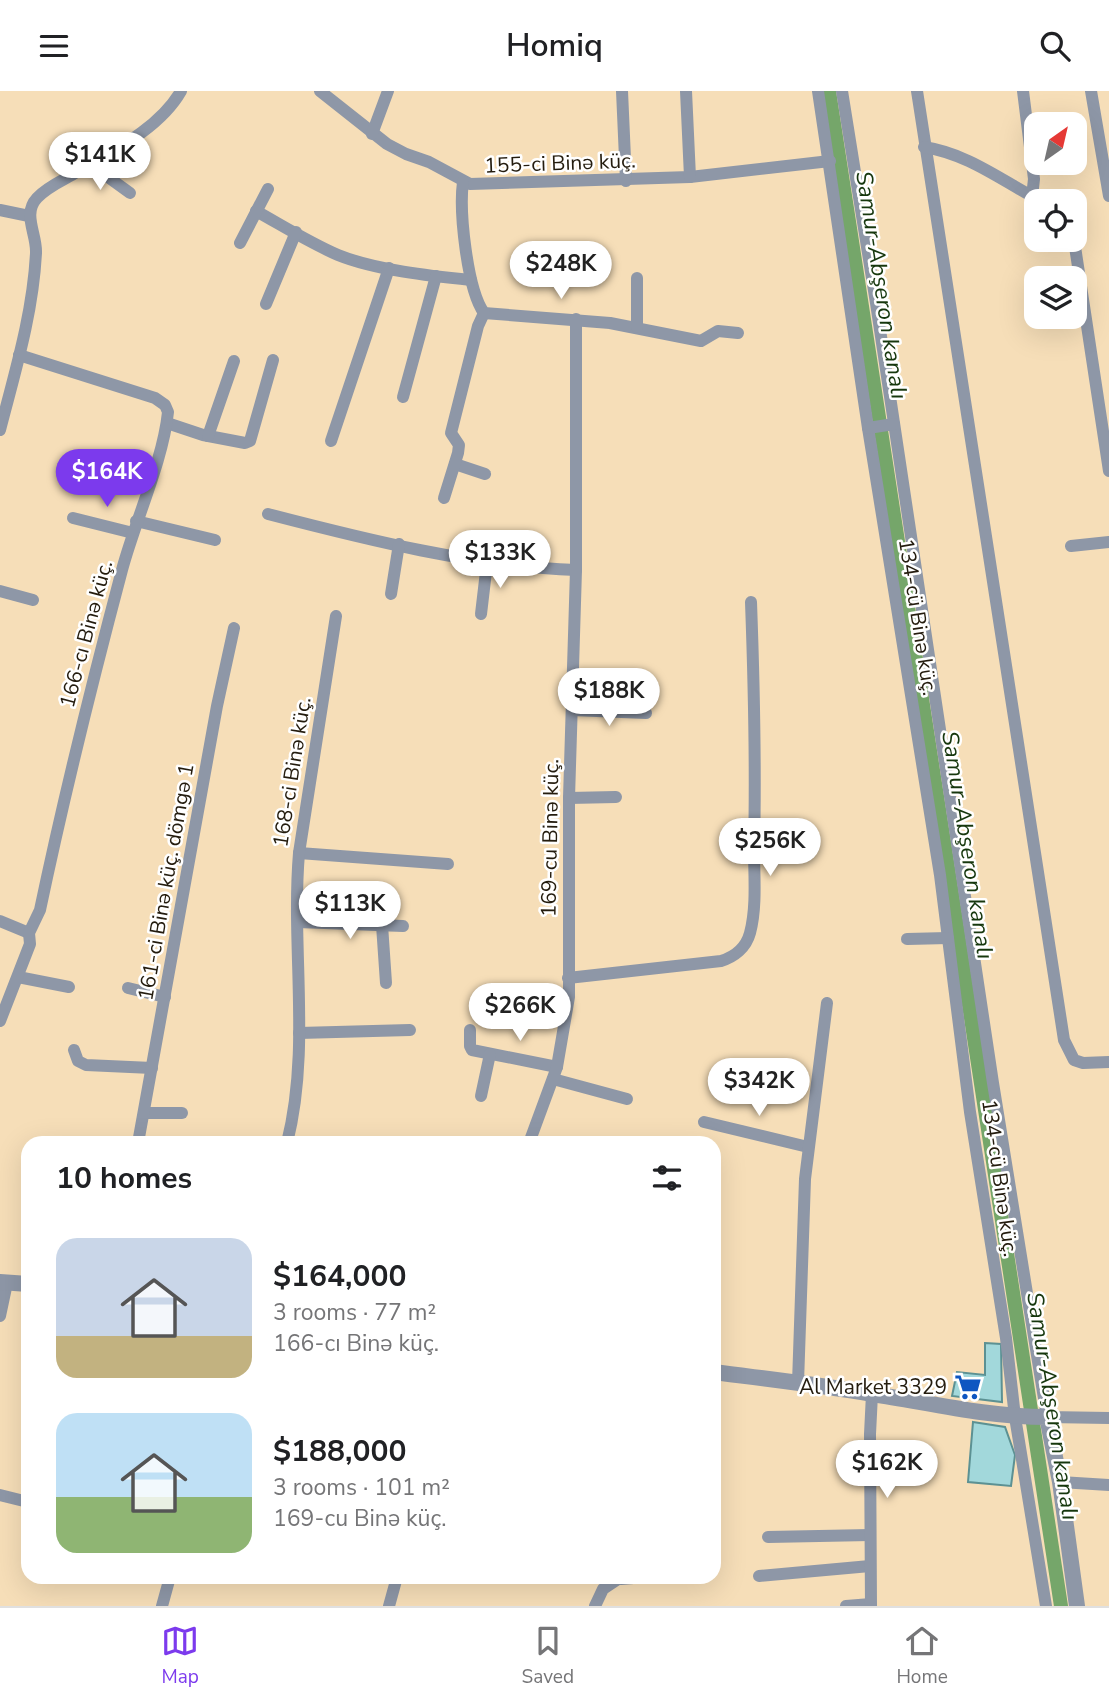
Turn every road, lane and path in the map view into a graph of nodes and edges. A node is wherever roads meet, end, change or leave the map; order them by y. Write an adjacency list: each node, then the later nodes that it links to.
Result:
1 (181, 91): 14 (street)
2 (320, 91): 11 (street, 155-ci Binə küç.)
3 (388, 91): 11 (street)
4 (622, 91): 16 (street)
5 (685, 91): 15 (street)
6 (818, 91): 13 (street, 134-cü Binə küç.)
7 (842, 91): 43 (street)
8 (917, 91): 12 (street)
9 (1023, 91): 19 (street)
10 (1091, 91): 22 (street)
11 (372, 134): 17 (street, 155-ci Binə küç.)
12 (924, 147): 20 (street); 94 (street)
13 (830, 161): 15 (street, 155-ci Binə küç.); 44 (street, 134-cü Binə küç.)
14 (90, 164): 21 (street); 25 (street)
15 (690, 177): 16 (street, 155-ci Binə küç.)
16 (626, 181): 17 (street, 155-ci Binə küç.)
17 (463, 182): 32 (street)
18 (268, 189): 24 (street)
19 (1036, 189)
20 (1024, 192)
21 (130, 193)
22 (1109, 196)
23 (0, 210): 25 (street)
24 (256, 211): 26 (street); 27 (street)
25 (29, 216): 38 (street)
26 (296, 232): 29 (street); 33 (street)
27 (240, 243)
28 (1076, 252): 49 (street)
29 (389, 268): 30 (street); 47 (street)
30 (436, 277): 32 (street); 41 (street)
31 (637, 278): 36 (street)
32 (471, 281): 34 (street)
33 (266, 304)
34 (484, 313): 35 (street); 48 (street)
35 (576, 319): 36 (street); 60 (street, 169-cu Binə küç.)
36 (637, 327): 37 (street)
37 (738, 333)
38 (19, 355): 42 (street); 45 (street)
39 (273, 360): 46 (street)
40 (234, 361): 46 (street)
41 (404, 397)
42 (167, 423): 46 (street); 54 (street, 166-cı Binə küç.)
43 (894, 424): 44 (street); 112 (street)
44 (868, 428): 79 (street, 134-cü Binə küç.)
45 (0, 430)
46 (208, 436)
47 (331, 441)
48 (455, 464): 50 (street); 51 (street)
49 (1109, 471)
50 (485, 474)
51 (444, 498)
52 (268, 514): 57 (street)
53 (73, 518): 54 (street)
54 (135, 527): 55 (street); 78 (street, 166-cı Binə küç.)
55 (215, 540)
56 (1109, 542): 58 (street)
57 (399, 544): 59 (street); 62 (street)
58 (1072, 546)
59 (487, 563): 60 (street); 65 (street)
60 (576, 570): 68 (street, 169-cu Binə küç.)
61 (0, 591): 63 (street)
62 (391, 594)
63 (33, 600)
64 (751, 602): 82 (street)
65 (481, 614)
66 (336, 617): 72 (street, 168-ci Binə küç.)
67 (234, 628): 86 (street, 161-ci Binə küç. dömgə 1)
68 (572, 710): 69 (street); 71 (street, 169-cu Binə küç.)
69 (646, 713)
70 (615, 797): 71 (street)
71 (569, 798): 82 (street, 169-cu Binə küç.)
72 (299, 853): 73 (street); 75 (street, 168-ci Binə küç.)
73 (448, 864)
74 (0, 921): 78 (street)
75 (298, 922): 76 (street); 91 (street, 168-ci Binə küç.)
76 (382, 925): 77 (street); 83 (street)
77 (403, 926)
78 (29, 933): 81 (street, 166-cı Binə küç.)
79 (948, 938): 80 (street); 111 (street, 134-cü Binə küç.)
80 (906, 939)
81 (18, 977): 84 (street); 88 (street, 166-cı Binə küç.)
82 (568, 978): 96 (street, 169-cu Binə küç.)
83 (386, 983)
84 (69, 987)
85 (128, 988): 86 (street)
86 (165, 997): 95 (street, 161-ci Binə küç. dömgə 1)
87 (827, 1003): 105 (street)
88 (0, 1021)
89 (410, 1030): 91 (street)
90 (470, 1030): 93 (street)
91 (299, 1033): 103 (street, 168-ci Binə küç.)
92 (74, 1050): 95 (street)
93 (490, 1054): 96 (street); 97 (street)
94 (1109, 1062)
95 (152, 1068): 99 (street, 161-ci Binə küç. dömgə 1)
96 (554, 1073): 98 (street); 104 (street, 169-cu Binə küç.)
97 (481, 1096)
98 (627, 1099)
99 (144, 1113): 100 (street); 102 (street, 161-ci Binə küç. dömgə 1)
100 (182, 1113)
101 (704, 1122): 105 (street)
102 (139, 1136)
103 (288, 1136)
104 (535, 1136)
105 (808, 1147): 109 (street)
106 (4, 1282): 107 (street)
107 (0, 1316)
108 (721, 1373): 109 (street)
109 (798, 1383): 110 (street)
110 (872, 1394): 111 (street); 118 (street)
111 (1015, 1417): 112 (street); 130 (street, 134-cü Binə küç.)
112 (1047, 1417): 113 (street); 114 (street)
113 (1109, 1418)
114 (1060, 1482): 115 (street); 131 (street)
115 (1109, 1485)
116 (0, 1495): 117 (street)
117 (21, 1500)
118 (870, 1535): 119 (street); 120 (street)
119 (768, 1537)
120 (870, 1566): 121 (street); 125 (street)
121 (759, 1576)
122 (168, 1584): 126 (street)
123 (395, 1584): 127 (street)
124 (610, 1584): 128 (street)
125 (871, 1605): 129 (street)
126 (162, 1606)
127 (389, 1606)
128 (595, 1606)
129 (846, 1606)
130 (1046, 1606)
131 (1077, 1606)

